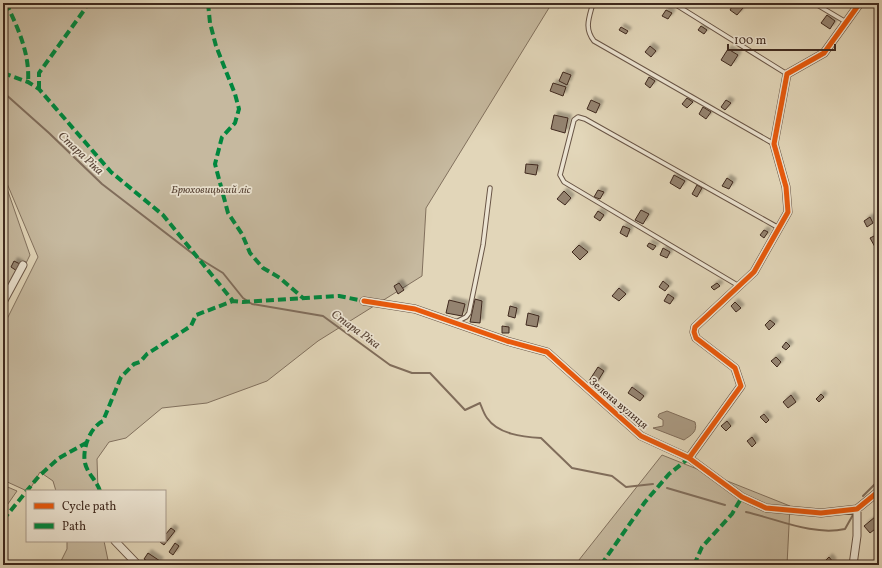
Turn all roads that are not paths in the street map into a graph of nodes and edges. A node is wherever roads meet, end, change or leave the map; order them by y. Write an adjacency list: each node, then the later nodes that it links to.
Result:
1 (593, 3): 7 (lane)
2 (673, 3): 6 (lane)
3 (814, 3): 5 (lane)
4 (860, 3): 5 (street)
5 (847, 22): 6 (street)
6 (786, 74): 7 (street)
7 (774, 144): 9 (street)
8 (490, 188): 14 (lane)
9 (779, 228): 11 (street); 11 (lane)
10 (23, 265): 13 (street)
11 (740, 286): 15 (street)
12 (364, 301): 14 (street, Зелена вулиця)
13 (3, 302)
14 (455, 323): 15 (street, Зелена вулиця)
15 (689, 458): 17 (street, Зелена вулиця)
16 (879, 491): 17 (street)
17 (857, 509): 20 (street)
18 (116, 542): 19 (street)
19 (138, 565)
20 (853, 565)

